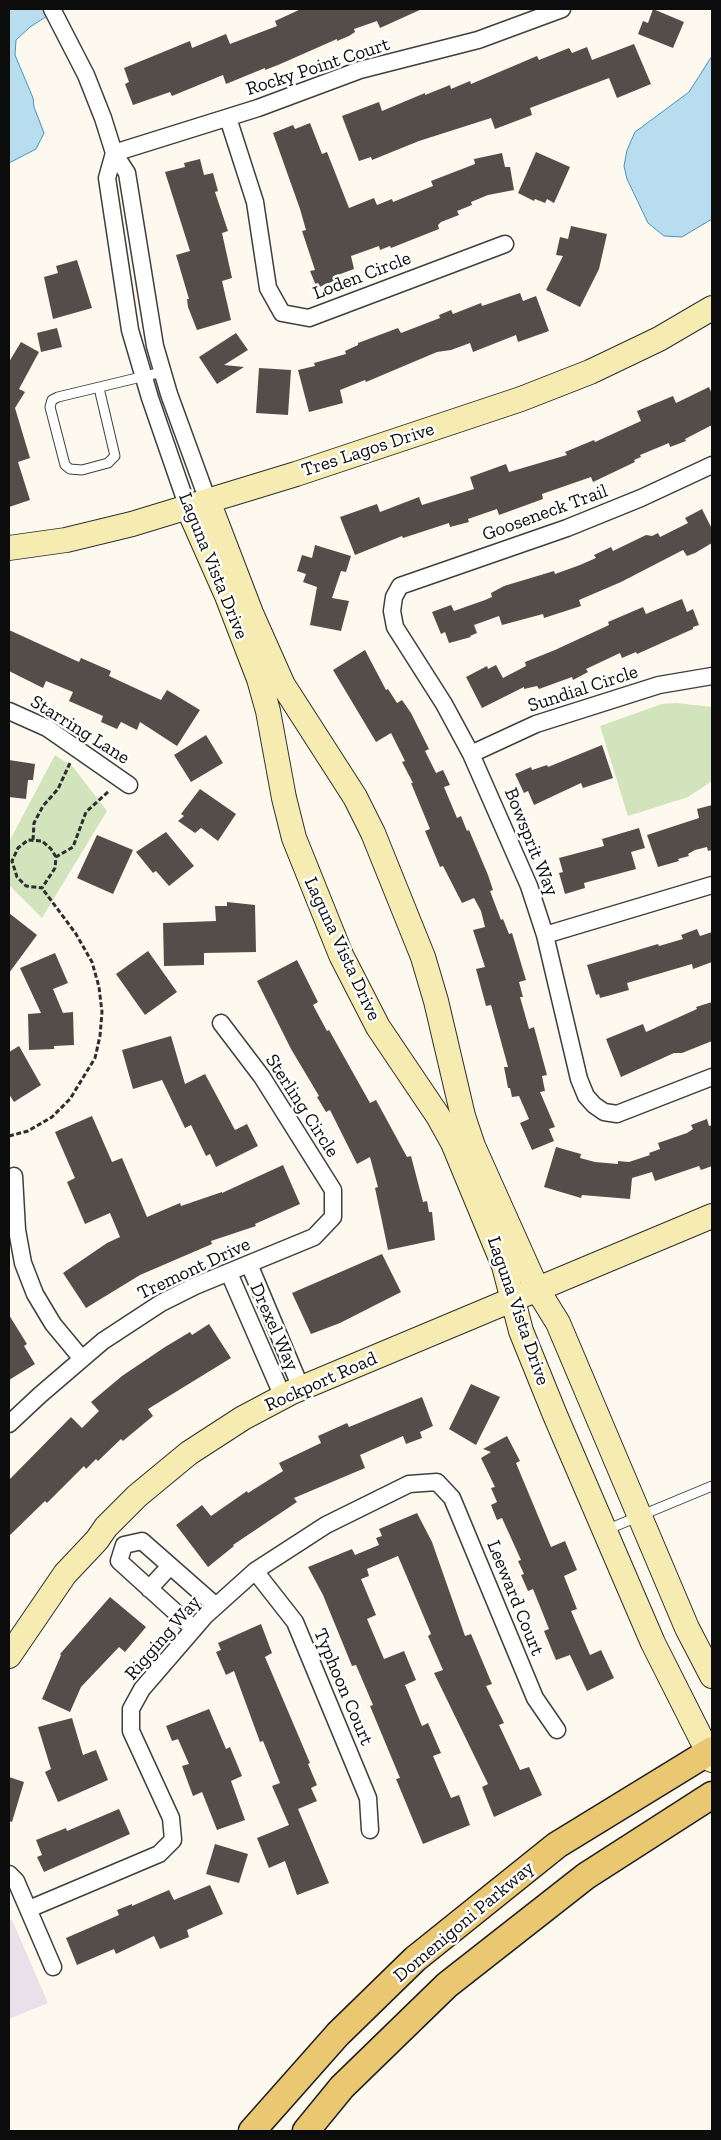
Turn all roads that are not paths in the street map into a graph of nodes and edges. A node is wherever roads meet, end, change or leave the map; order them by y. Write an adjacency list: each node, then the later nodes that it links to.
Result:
1 (52, 9): 4 (street, Laguna Vista Drive)
2 (562, 9): 3 (street, Rocky Point Court)
3 (228, 118): 4 (street, Rocky Point Court); 5 (street, Loden Circle)
4 (114, 153): 7 (street, Laguna Vista Drive); 8 (street, Laguna Vista Drive)
5 (505, 244)
6 (712, 308): 11 (street, Tres Lagos Drive)
7 (162, 372): 8 (lane); 11 (street, Laguna Vista Drive)
8 (144, 377): 9 (lane); 11 (street, Laguna Vista Drive)
9 (99, 388): 9 (lane)
10 (712, 466): 13 (street, Gooseneck Trail)
11 (198, 504): 12 (street, Tres Lagos Drive); 27 (street, Laguna Vista Drive); 28 (street, Laguna Vista Drive)
12 (9, 548)
13 (394, 597): 16 (street, Bowsprit Way)
14 (712, 676): 16 (street, Sundial Circle)
15 (9, 710): 17 (street, Starring Lane)
16 (471, 754): 19 (street, Bowsprit Way)
17 (125, 782)
18 (712, 885): 19 (street)
19 (545, 935): 21 (street, Bowsprit Way)
20 (221, 1023): 23 (street, Sterling Circle)
21 (712, 1077)
22 (14, 1176): 31 (street)
23 (333, 1216): 25 (street, Tremont Drive)
24 (712, 1216): 27 (street, Rockport Road)
25 (249, 1264): 26 (street, Tremont Drive); 29 (street, Drexel Way)
26 (229, 1272): 30 (street, Drexel Way); 31 (street, Tremont Drive)
27 (537, 1289): 28 (street, Rockport Road); 36 (street, Laguna Vista Drive)
28 (512, 1300): 32 (street, Rockport Road); 38 (street, Laguna Vista Drive)
29 (274, 1322): 30 (street); 32 (street, Drexel Way)
30 (253, 1332): 32 (street, Drexel Way)
31 (82, 1359): 33 (street, Tremont Drive)
32 (292, 1392): 37 (street, Rockport Road)
33 (9, 1424)
34 (437, 1482): 41 (street, Rigging Way); 47 (street, Leeward Court)
35 (712, 1486): 36 (lane)
36 (639, 1516): 38 (lane); 46 (street, Laguna Vista Drive)
37 (106, 1527): 39 (street); 45 (street, Rockport Road)
38 (605, 1531): 48 (street, Laguna Vista Drive)
39 (124, 1545): 40 (street); 42 (street)
40 (170, 1566): 42 (street); 43 (street)
41 (256, 1571): 43 (street, Rigging Way); 50 (street, Typhoon Court)
42 (149, 1589): 44 (street)
43 (216, 1606): 44 (street, Rigging Way)
44 (194, 1629): 52 (street, Rigging Way)
45 (9, 1656)
46 (712, 1676)
47 (557, 1730)
48 (711, 1754): 54 (main road, Domenigoni Parkway)
49 (712, 1795): 55 (main road, Domenigoni Parkway)
50 (370, 1830)
51 (9, 1874): 52 (street)
52 (29, 1909): 53 (street)
53 (53, 1967)
54 (252, 2131)
55 (306, 2131)

